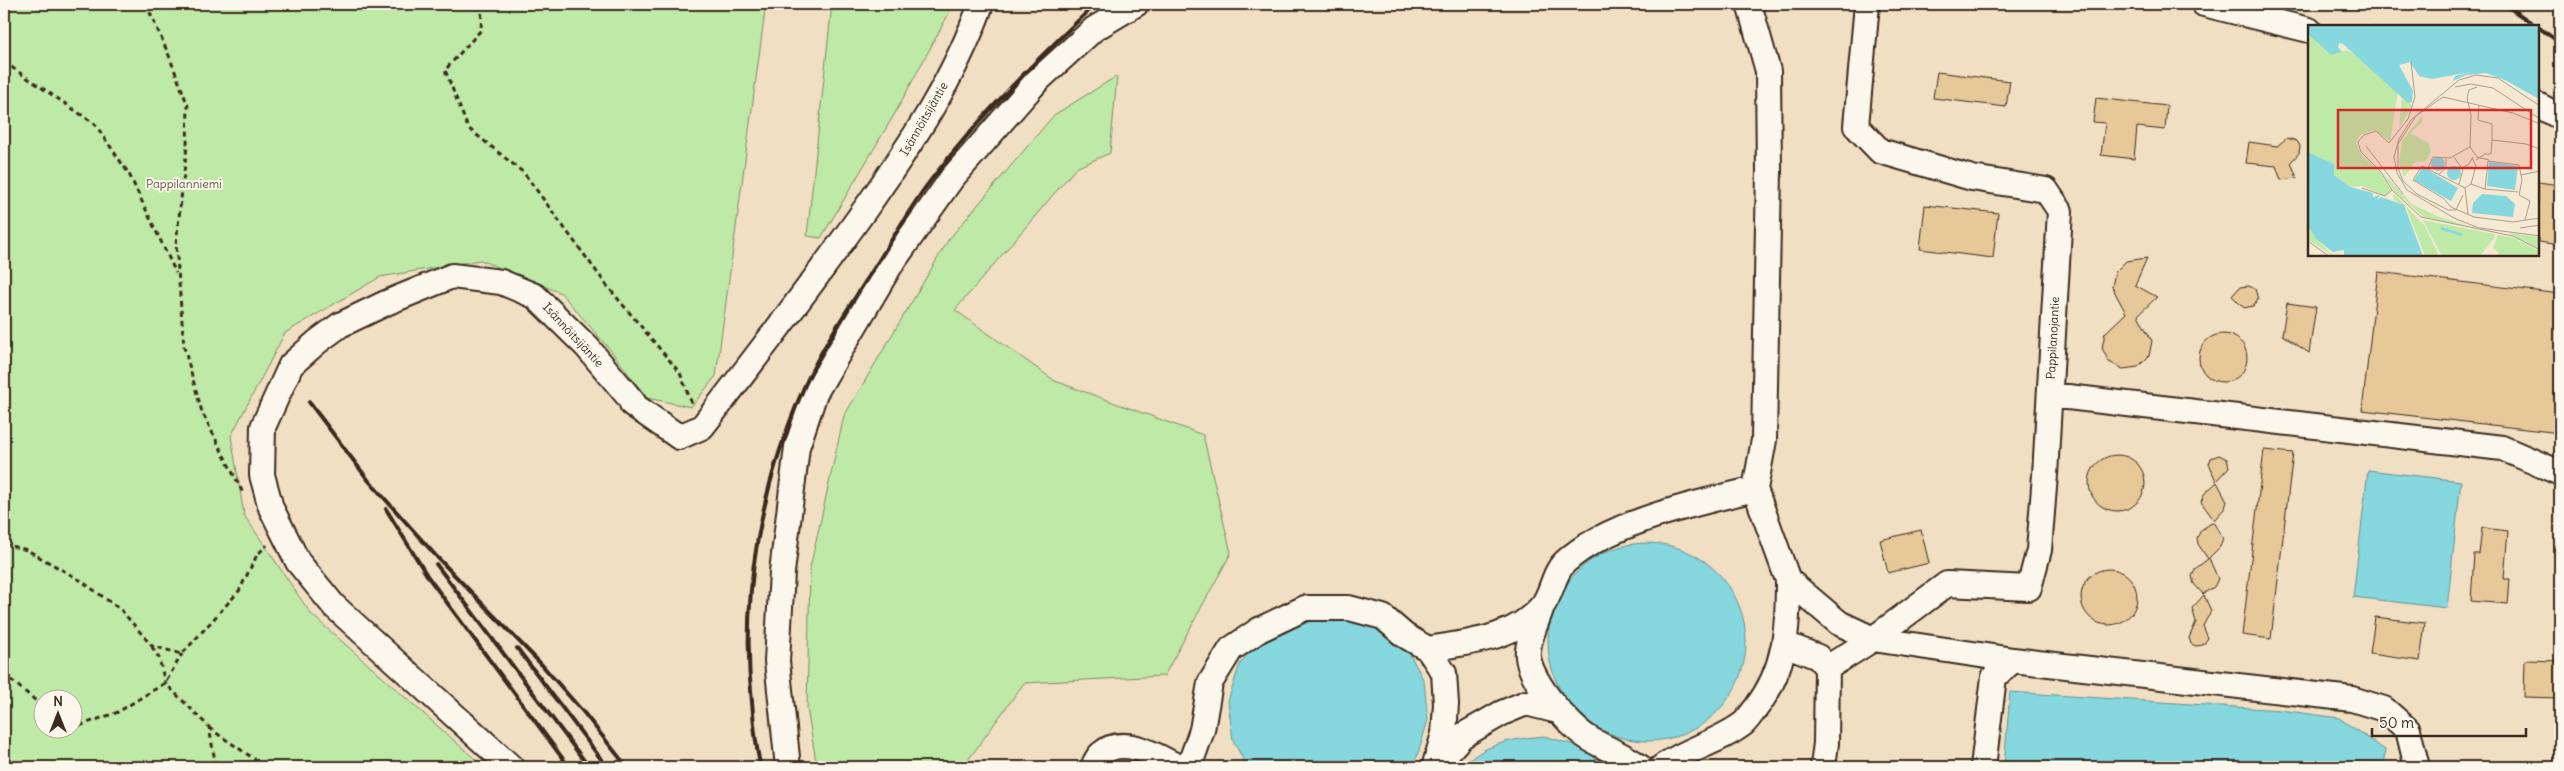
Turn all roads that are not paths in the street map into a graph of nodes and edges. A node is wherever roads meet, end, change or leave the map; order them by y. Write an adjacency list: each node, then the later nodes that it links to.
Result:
1 (981, 4): 20 (street, Isännöitsijäntie)
2 (1136, 4): 21 (street)
3 (1749, 4): 11 (street)
4 (1867, 4): 9 (street, Pappilanojantie)
5 (2204, 4): 6 (street)
6 (2308, 30)
7 (2539, 106): 8 (street)
8 (2560, 117)
9 (2051, 395): 10 (street); 14 (street, Pappilanojantie)
10 (2560, 472)
11 (1755, 489): 12 (street); 13 (street)
12 (1788, 580): 14 (street); 15 (street)
13 (1543, 606): 16 (street); 19 (street)
14 (1873, 639): 17 (street); 18 (street, Pappilanojantie)
15 (1785, 644): 18 (street); 27 (street)
16 (1428, 649): 24 (street); 25 (street)
17 (2013, 660): 29 (street); 30 (street)
18 (1827, 668): 28 (street)
19 (1558, 711): 25 (street); 26 (street)
20 (511, 767)
21 (788, 767)
22 (1093, 767): 23 (street)
23 (1178, 767)
24 (1189, 767)
25 (1434, 767)
26 (1640, 767)
27 (1662, 767)
28 (1823, 767)
29 (1983, 767)
30 (2417, 767)

